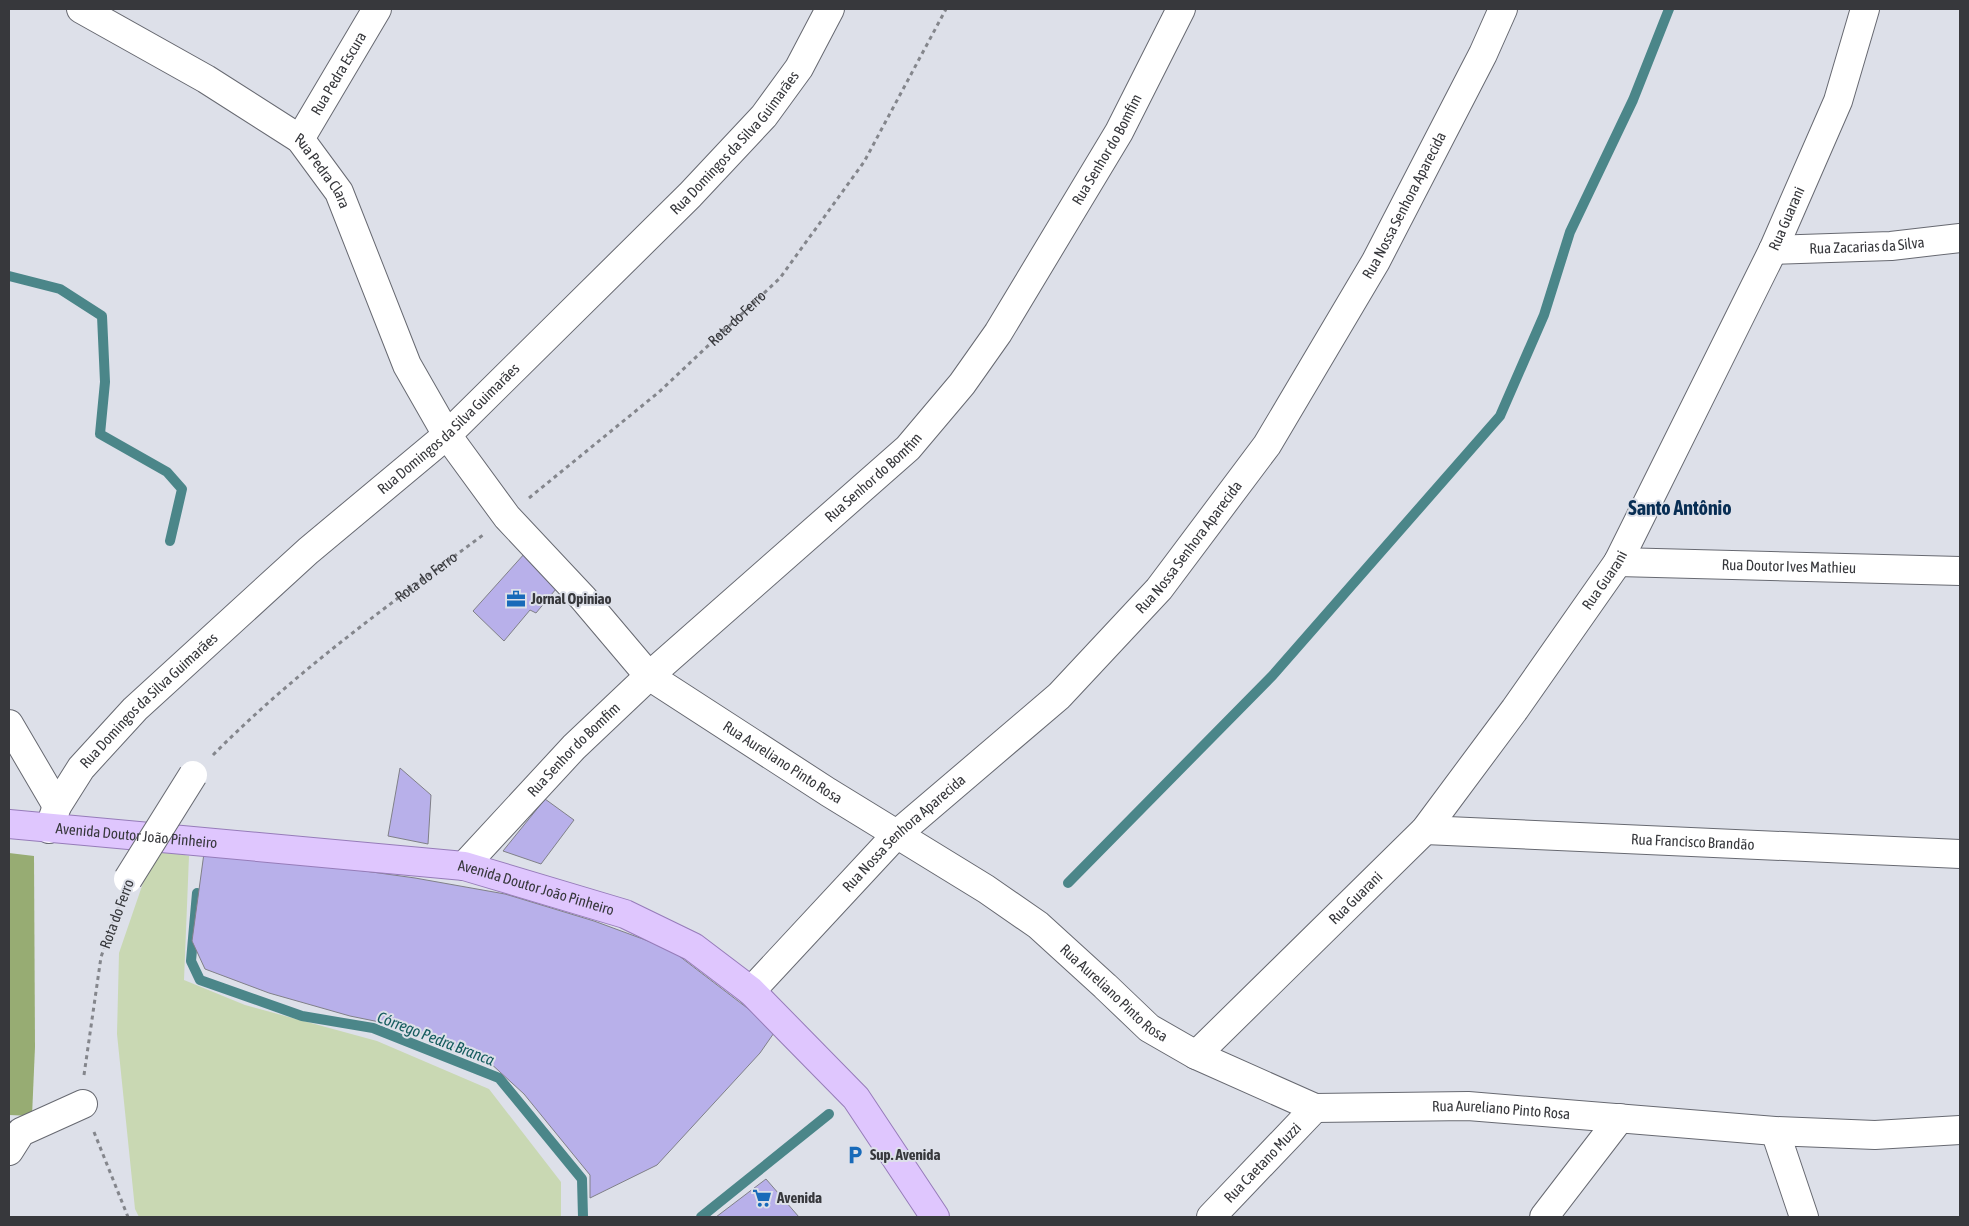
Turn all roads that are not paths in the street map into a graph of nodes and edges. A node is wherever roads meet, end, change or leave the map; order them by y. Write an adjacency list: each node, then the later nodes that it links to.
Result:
1 (81, 9): 7 (street, Rua Pedra Clara)
2 (377, 9): 7 (street, Rua Pedra Escura)
3 (830, 9): 10 (street, Rua Domingos da Silva Guimarães)
4 (1181, 9): 13 (street, Rua Senhor do Bomfim)
5 (1503, 9): 19 (street, Rua Nossa Senhora Aparecida)
6 (1866, 9): 9 (street, Rua Guarani)
7 (300, 139): 10 (street, Rua Pedra Clara)
8 (1960, 238): 9 (street, Rua Zacarias da Silva)
9 (1773, 250): 11 (street, Rua Guarani)
10 (446, 435): 13 (street, Rua Aureliano Pinto Rosa); 16 (street, Rua Domingos da Silva Guimarães)
11 (1618, 562): 12 (street, Rua Doutor Ives Mathieu); 18 (street, Rua Guarani)
12 (1960, 571)
13 (649, 676): 19 (street, Rua Aureliano Pinto Rosa); 21 (street, Rua Senhor do Bomfim)
14 (9, 724): 16 (street)
15 (193, 775): 22 (street, Rota do Ferro, bridge)
16 (53, 817): 17 (main road, Avenida Doutor João Pinheiro); 21 (main road, Avenida Doutor João Pinheiro)
17 (9, 824)
18 (1425, 830): 20 (street, Rua Francisco Brandão); 24 (street, Rua Guarani)
19 (896, 835): 23 (street, Rua Nossa Senhora Aparecida); 24 (street, Rua Aureliano Pinto Rosa)
20 (1960, 854)
21 (464, 866): 23 (main road, Avenida Doutor João Pinheiro)
22 (128, 879)
23 (751, 991): 31 (main road, Avenida Doutor João Pinheiro)
24 (1196, 1055): 26 (street, Rua Aureliano Pinto Rosa)
25 (83, 1104): 30 (street)
26 (1315, 1108): 27 (street, Rua Aureliano Pinto Rosa); 32 (street, Rua Caetano Muzzi)
27 (1620, 1118): 29 (street, Rua Aureliano Pinto Rosa); 33 (street)
28 (1960, 1130): 29 (street, Rua Aureliano Pinto Rosa)
29 (1775, 1131): 34 (street)
30 (15, 1142)
31 (935, 1217)
32 (1211, 1217)
33 (1544, 1217)
34 (1804, 1217)

